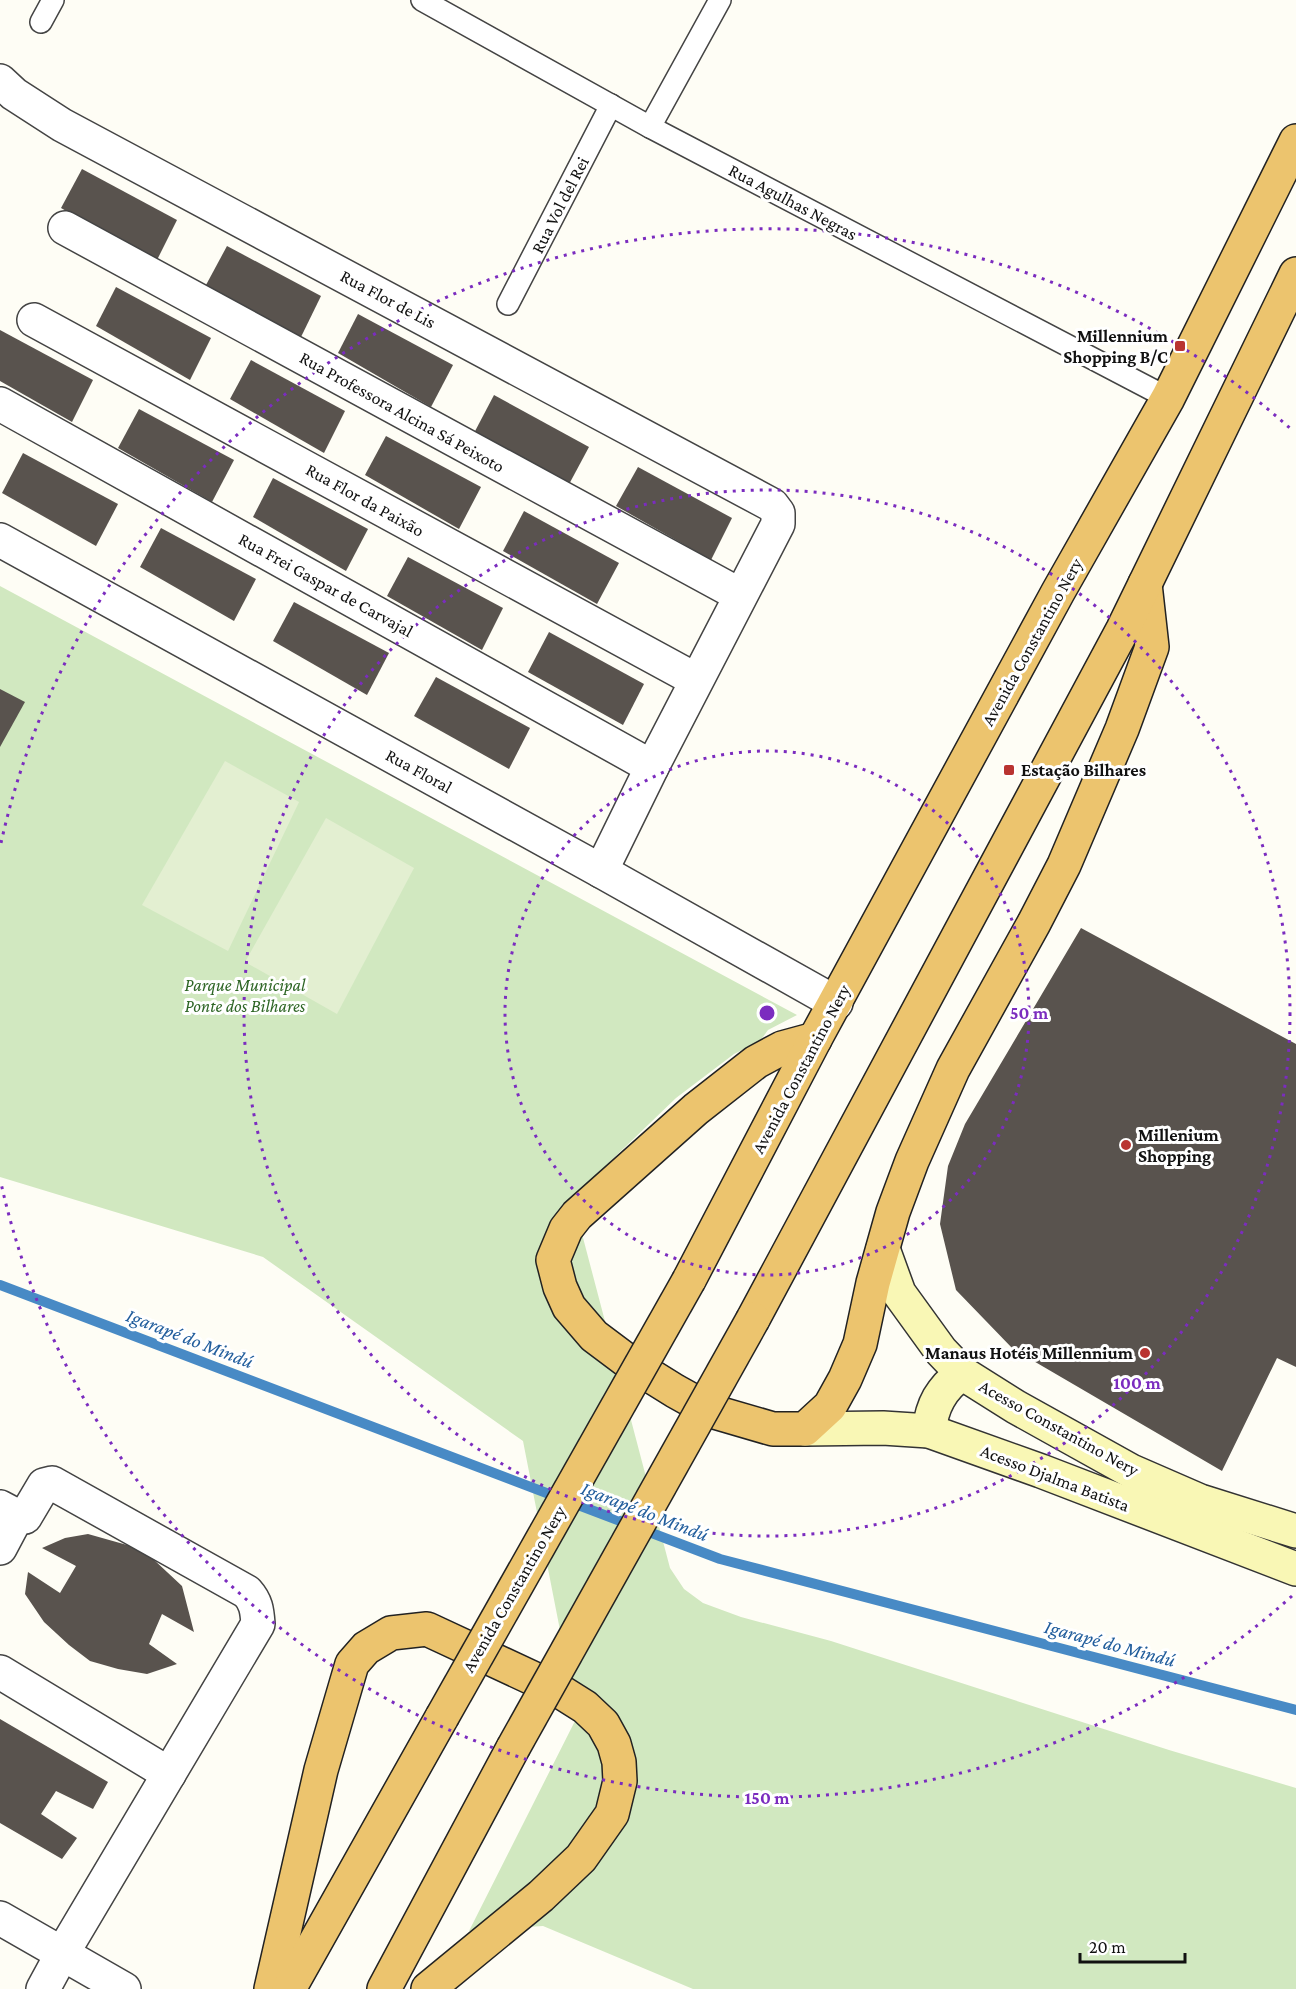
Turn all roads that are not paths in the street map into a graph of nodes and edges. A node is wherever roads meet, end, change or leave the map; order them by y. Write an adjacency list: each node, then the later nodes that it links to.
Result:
1 (53, 0): 4 (lane)
2 (720, 0): 7 (lane)
3 (435, 3): 6 (lane, Rua Agulhas Negras)
4 (41, 22)
5 (0, 81): 17 (street, Rua Flor de Lis)
6 (611, 105): 7 (lane, Rua Agulhas Negras); 11 (lane, Rua Vol del Rei)
7 (651, 127): 13 (lane, Rua Agulhas Negras)
8 (1296, 141): 13 (highway, Avenida Constantino Nery)
9 (65, 228): 17 (street, Rua Professora Alcina Sá Peixoto)
10 (1296, 274): 16 (highway)
11 (508, 304)
12 (34, 320): 18 (street, Rua Flor da Paixão)
13 (1168, 398): 21 (highway, Avenida Constantino Nery)
14 (0, 404): 19 (street, Rua Frei Gaspar de Carvajal)
15 (0, 540): 20 (street, Rua Floral)
16 (1146, 584): 23 (highway); 39 (highway, bridge)
17 (740, 595): 18 (street)
18 (696, 680): 19 (street)
19 (652, 767): 20 (street)
20 (601, 871): 21 (street, Rua Floral)
21 (836, 1003): 22 (highway, Avenida Constantino Nery)
22 (816, 1039): 25 (highway); 38 (highway, Avenida Constantino Nery, bridge)
23 (883, 1249): 24 (main road, Acesso Constantino Nery); 25 (highway)
24 (962, 1373): 26 (main road); 28 (main road, Acesso Constantino Nery)
25 (805, 1429): 26 (main road, Acesso Djalma Batista)
26 (929, 1431): 30 (main road, Acesso Djalma Batista)
27 (9, 1511): 29 (street); 32 (street)
28 (1296, 1531)
29 (0, 1548)
30 (1296, 1569)
31 (0, 1672): 32 (street)
32 (169, 1774): 34 (street)
33 (0, 1918): 34 (street)
34 (62, 1954): 35 (street); 36 (street)
35 (43, 1989)
36 (124, 1989)
37 (271, 1989): 40 (highway)
38 (289, 1989)
39 (384, 1989)
40 (428, 1989)

